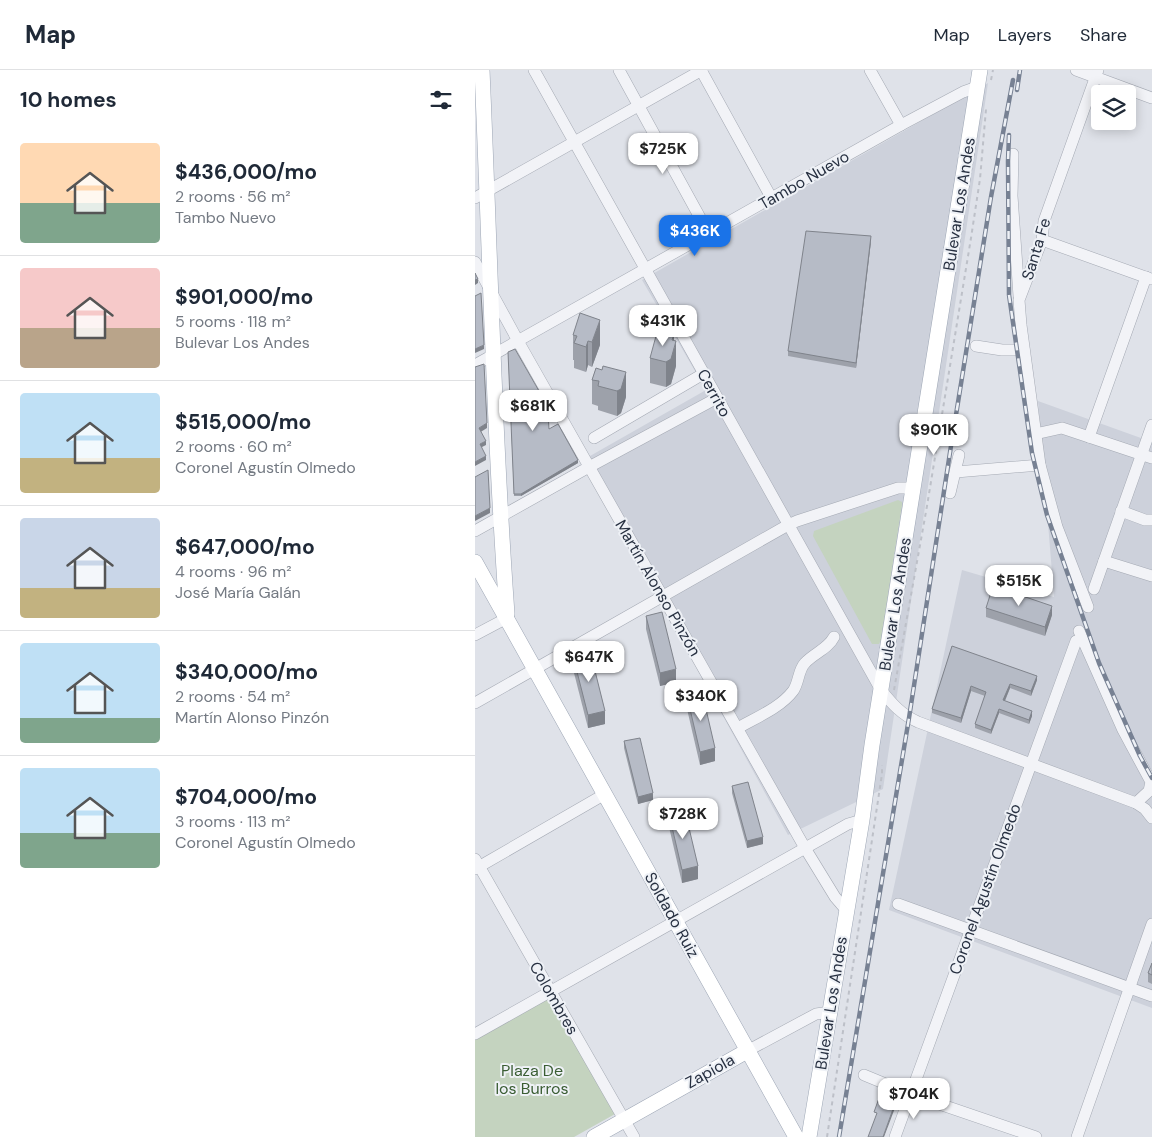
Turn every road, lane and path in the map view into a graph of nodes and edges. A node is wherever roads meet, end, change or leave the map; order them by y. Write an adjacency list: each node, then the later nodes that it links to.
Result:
1 (482, 70): 17 (main road)
2 (534, 70): 15 (street, Cerrito)
3 (619, 70): 12 (street)
4 (701, 70): 12 (street); 18 (street)
5 (870, 70): 14 (street)
6 (980, 70): 10 (main road, Bulevar Los Andes)
7 (993, 70): 10 (path)
8 (1076, 70): 9 (street)
9 (1097, 74): 11 (street); 20 (street, Santa Fe)
10 (983, 88): 14 (street, Tambo Nuevo); 42 (main road, Bulevar Los Andes)
11 (1152, 98)
12 (639, 104): 15 (street); 19 (street)
13 (987, 107): 61 (path)
14 (901, 125): 18 (street, Tambo Nuevo)
15 (573, 142): 17 (street); 22 (street, Cerrito)
16 (1013, 154): 25 (street)
17 (481, 194): 24 (main road)
18 (772, 198): 19 (street, Tambo Nuevo)
19 (709, 234): 22 (street, Tambo Nuevo)
20 (1042, 240): 23 (street); 25 (street, Santa Fe)
21 (475, 262): 24 (street, Martín Alonso Pinzón)
22 (646, 269): 26 (street, Tambo Nuevo); 31 (street, Cerrito)
23 (1149, 278): 35 (street)
24 (489, 288): 26 (street, Martín Alonso Pinzón); 29 (main road)
25 (1019, 300): 28 (street, Santa Fe)
26 (518, 341): 29 (street, Tambo Nuevo); 40 (street, Martín Alonso Pinzón)
27 (976, 346): 28 (street)
28 (1024, 350): 34 (street, Santa Fe)
29 (493, 355): 30 (street, Tambo Nuevo); 45 (main road)
30 (475, 365)
31 (703, 374): 32 (street, Cerrito); 36 (street)
32 (717, 398): 40 (street); 47 (street, Cerrito)
33 (1152, 425): 38 (street)
34 (1035, 434): 35 (street); 39 (street, Santa Fe)
35 (1089, 437): 38 (street)
36 (594, 438)
37 (959, 454): 41 (street)
38 (1147, 456): 44 (street)
39 (1040, 465): 41 (street); 54 (street, Santa Fe)
40 (589, 466): 45 (street); 53 (street, Martín Alonso Pinzón)
41 (956, 472): 43 (street)
42 (913, 488): 47 (street); 59 (main road, Bulevar Los Andes)
43 (951, 493)
44 (1121, 511): 46 (street); 49 (street)
45 (500, 518): 48 (street); 55 (main road)
46 (1152, 520)
47 (788, 525): 53 (street); 59 (street, Cerrito)
48 (475, 531)
49 (1104, 561): 51 (street); 52 (street)
50 (475, 562): 55 (main road, Soldado Ruiz)
51 (1152, 576)
52 (1094, 589)
53 (663, 596): 58 (street); 62 (street, Martín Alonso Pinzón)
54 (1088, 607)
55 (507, 618): 56 (street); 58 (main road, Soldado Ruiz)
56 (475, 635)
57 (834, 637): 62 (street)
58 (535, 669): 60 (street); 65 (main road, Soldado Ruiz)
59 (881, 690): 61 (street, Cerrito); 67 (main road, Bulevar Los Andes)
60 (475, 703)
61 (892, 704): 64 (street, Cerrito)
62 (738, 728): 68 (street, Martín Alonso Pinzón)
63 (881, 757): 88 (path)
64 (1031, 763): 66 (street, Cerrito); 66 (street, Coronel Agustín Olmedo); 74 (street, Coronel Agustín Olmedo)
65 (605, 794): 69 (street); 72 (main road, Soldado Ruiz)
66 (1144, 810)
67 (862, 820): 68 (street); 71 (main road, Bulevar Los Andes)
68 (805, 848): 71 (street, Martín Alonso Pinzón); 72 (street)
69 (477, 865): 76 (street, Colombres)
70 (898, 904): 74 (street)
71 (847, 911): 78 (main road, Bulevar Los Andes)
72 (675, 921): 76 (street); 80 (main road, Soldado Ruiz)
73 (1152, 924): 75 (street)
74 (971, 930): 75 (street); 82 (street, Coronel Agustín Olmedo)
75 (1130, 987): 77 (street); 91 (street)
76 (550, 992): 79 (street); 83 (street, Colombres)
77 (1152, 996)
78 (830, 1012): 80 (street, Zapiola); 87 (main road, Bulevar Los Andes)
79 (475, 1034)
80 (747, 1051): 83 (main road, Zapiola); 86 (main road, Soldado Ruiz)
81 (864, 1075): 82 (street)
82 (909, 1094): 89 (street, Coronel Agustín Olmedo); 90 (street)
83 (625, 1119): 84 (main road, Zapiola); 85 (street, Colombres)
84 (594, 1137)
85 (635, 1137)
86 (796, 1137)
87 (809, 1137)
88 (827, 1137)
89 (895, 1137)
90 (1036, 1137)
91 (1077, 1137)

